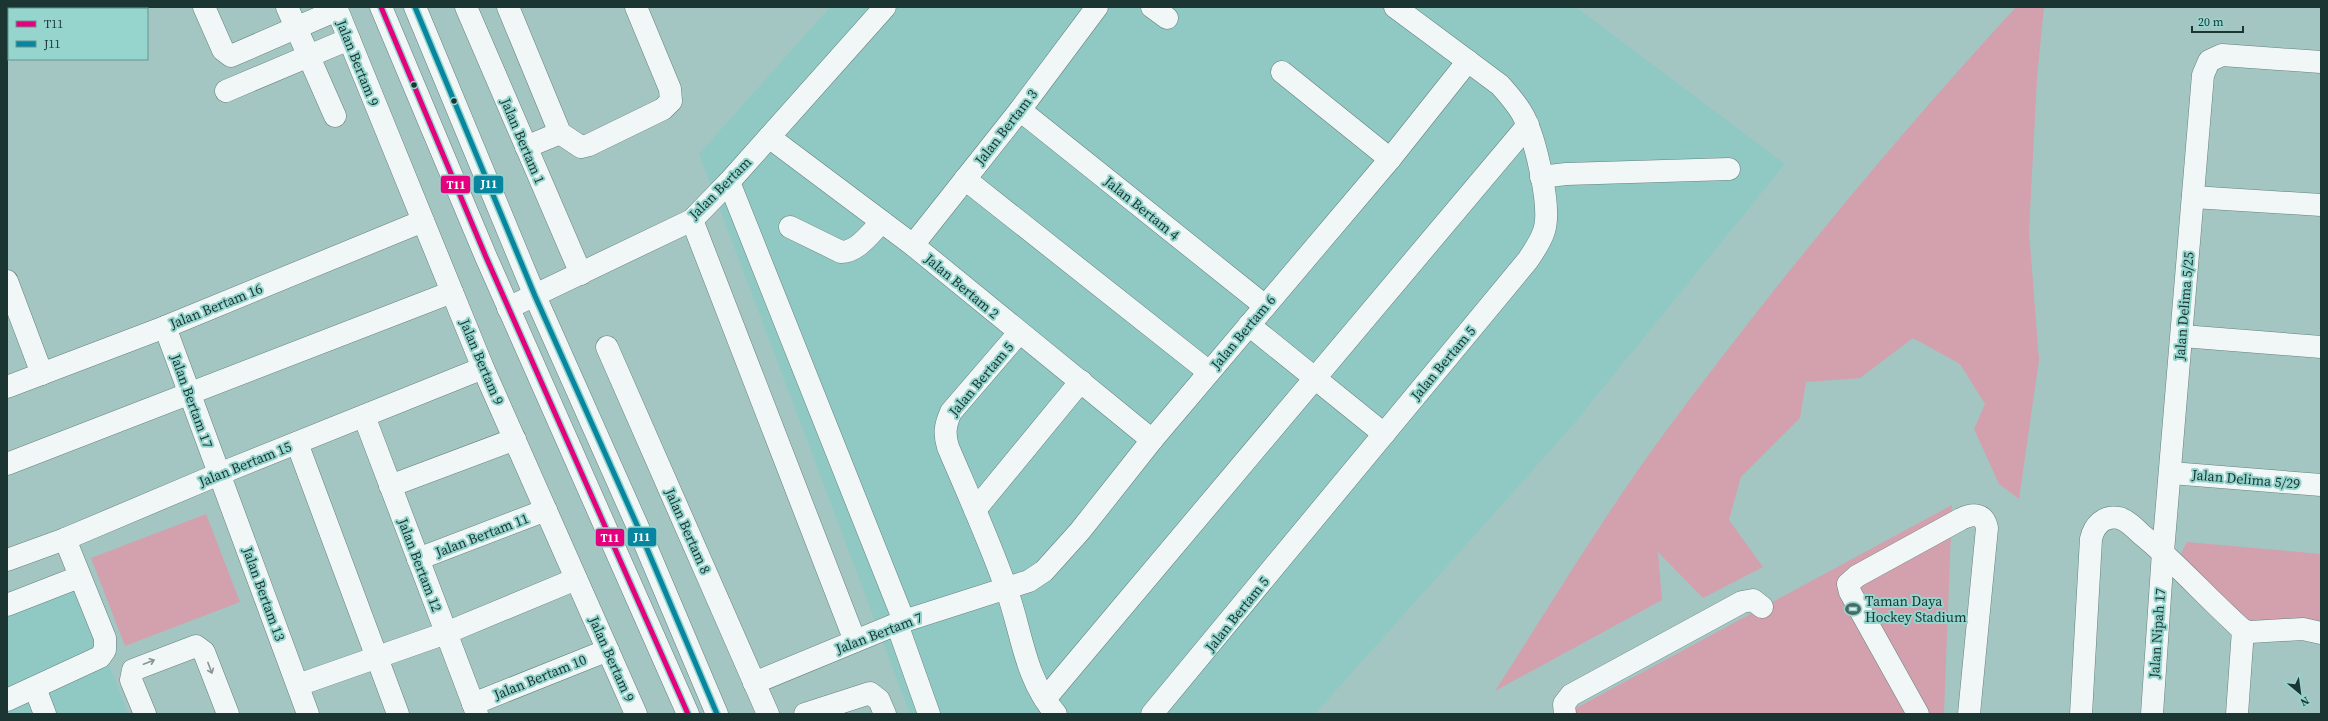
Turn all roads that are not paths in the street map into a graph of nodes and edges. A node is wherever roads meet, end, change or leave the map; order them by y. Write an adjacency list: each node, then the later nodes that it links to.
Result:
1 (204, 7): 12 (street)
2 (287, 7): 12 (street)
3 (382, 7): 42 (street)
4 (415, 7): 40 (street)
5 (466, 7): 24 (street, Jalan Bertam 1)
6 (508, 7): 22 (street)
7 (636, 7): 22 (street)
8 (885, 7): 23 (street, Jalan Bertam)
9 (1097, 7): 19 (street, Jalan Bertam 3)
10 (1395, 7): 15 (street, Jalan Bertam 5)
11 (336, 9): 12 (street); 13 (street, Jalan Bertam 9)
12 (296, 28): 14 (street)
13 (349, 39): 14 (street); 33 (street, Jalan Bertam 9)
14 (308, 56): 18 (street); 20 (street)
15 (1468, 61): 21 (street, Jalan Bertam 5); 25 (street, Jalan Bertam 6)
16 (2321, 62): 30 (street, Jalan Delima 5/25)
17 (1282, 72): 25 (street)
18 (226, 91)
19 (1020, 110): 28 (street, Jalan Bertam 3); 41 (street, Jalan Bertam 4)
20 (335, 116)
21 (1528, 125): 27 (street, Jalan Bertam 5); 52 (street)
22 (560, 133): 24 (street)
23 (769, 137): 29 (street, Jalan Bertam); 34 (street, Jalan Bertam 2)
24 (526, 147): 37 (street, Jalan Bertam 1)
25 (1390, 159): 41 (street, Jalan Bertam 6)
26 (1729, 169): 27 (street)
27 (1541, 178): 57 (street, Jalan Bertam 5)
28 (965, 179): 36 (street, Jalan Bertam 3); 50 (street)
29 (729, 182): 32 (street, Jalan Bertam); 77 (street)
30 (2193, 197): 31 (street); 46 (street, Jalan Delima 5/25)
31 (2321, 205)
32 (692, 220): 37 (street, Jalan Bertam); 81 (street)
33 (423, 221): 39 (street, Jalan Bertam 9); 44 (street, Jalan Bertam 16)
34 (882, 222): 35 (street); 36 (street, Jalan Bertam 2)
35 (790, 227)
36 (913, 245): 45 (street, Jalan Bertam 2)
37 (581, 274): 40 (street, Jalan Bertam)
38 (7, 281): 51 (street)
39 (452, 292): 49 (street, Jalan Bertam 9); 55 (street)
40 (535, 296): 42 (street, Jalan Bertam); 98 (street)
41 (1264, 306): 43 (street, Jalan Bertam 6)
42 (508, 308): 97 (street)
43 (1249, 325): 50 (street, Jalan Bertam 6); 52 (street)
44 (165, 327): 51 (street, Jalan Bertam 16); 55 (street, Jalan Bertam 17)
45 (1019, 334): 53 (street, Jalan Bertam 2); 67 (street, Jalan Bertam 5)
46 (2182, 336): 48 (street); 62 (street, Jalan Delima 5/25)
47 (607, 347): 84 (street, Jalan Bertam 8)
48 (2321, 347)
49 (483, 368): 56 (street, Jalan Bertam 15); 58 (street, Jalan Bertam 9)
50 (1209, 372): 59 (street, Jalan Bertam 6)
51 (42, 374): 54 (street, Jalan Bertam 16)
52 (1314, 378): 57 (street); 89 (street)
53 (1081, 381): 59 (street, Jalan Bertam 2); 67 (street)
54 (7, 387)
55 (190, 393): 61 (street); 63 (street, Jalan Bertam 17)
56 (364, 416): 60 (street, Jalan Bertam 15); 65 (street, Jalan Bertam 12)
57 (1384, 434): 90 (street, Jalan Bertam 5)
58 (514, 439): 65 (street); 66 (street, Jalan Bertam 9)
59 (1152, 440): 74 (street, Jalan Bertam 6)
60 (297, 443): 63 (street, Jalan Bertam 15); 83 (street)
61 (7, 464)
62 (2171, 473): 64 (street, Jalan Delima 5/29); 69 (street, Jalan Delima 5/25)
63 (220, 474): 68 (street, Jalan Bertam 15); 85 (street, Jalan Bertam 13)
64 (2321, 485)
65 (390, 486): 70 (street, Jalan Bertam 12)
66 (546, 510): 70 (street, Jalan Bertam 11); 73 (street, Jalan Bertam 9)
67 (975, 510): 74 (street, Jalan Bertam 5)
68 (65, 539): 71 (street, Jalan Bertam 15); 72 (street)
69 (2163, 552): 78 (street); 106 (street); 107 (street, Jalan Nipah 17)
70 (418, 559): 80 (street, Jalan Bertam 12)
71 (7, 560)
72 (79, 577): 75 (street); 86 (street)
73 (576, 579): 80 (street); 82 (street, Jalan Bertam 9)
74 (1007, 589): 77 (street, Jalan Bertam 7); 89 (street, Jalan Bertam 5)
75 (7, 605)
76 (1762, 607): 103 (street)
77 (901, 623): 81 (street, Jalan Bertam 7); 102 (street)
78 (2243, 630): 79 (street); 108 (street)
79 (2321, 632)
80 (446, 633): 83 (street); 88 (street, Jalan Bertam 12)
81 (855, 641): 84 (street, Jalan Bertam 7)
82 (608, 650): 88 (street, Jalan Bertam 10); 96 (street, Jalan Bertam 9)
83 (377, 657): 85 (street); 95 (street)
84 (754, 683): 99 (street, Jalan Bertam 8)
85 (298, 685): 94 (street, Jalan Bertam 13)
86 (35, 688): 87 (street); 91 (street)
87 (7, 700)
88 (475, 709)
89 (1053, 710)
90 (1165, 710)
91 (46, 714)
92 (145, 714): 93 (street, one-way to 93)
93 (228, 714)
94 (308, 714)
95 (398, 714)
96 (636, 714)
97 (688, 714)
98 (718, 714)
99 (768, 714)
100 (805, 714): 101 (street)
101 (884, 714)
102 (929, 714)
103 (1564, 714)
104 (1918, 714): 105 (street)
105 (1969, 714)
106 (2082, 714)
107 (2152, 714)
108 (2236, 714)

